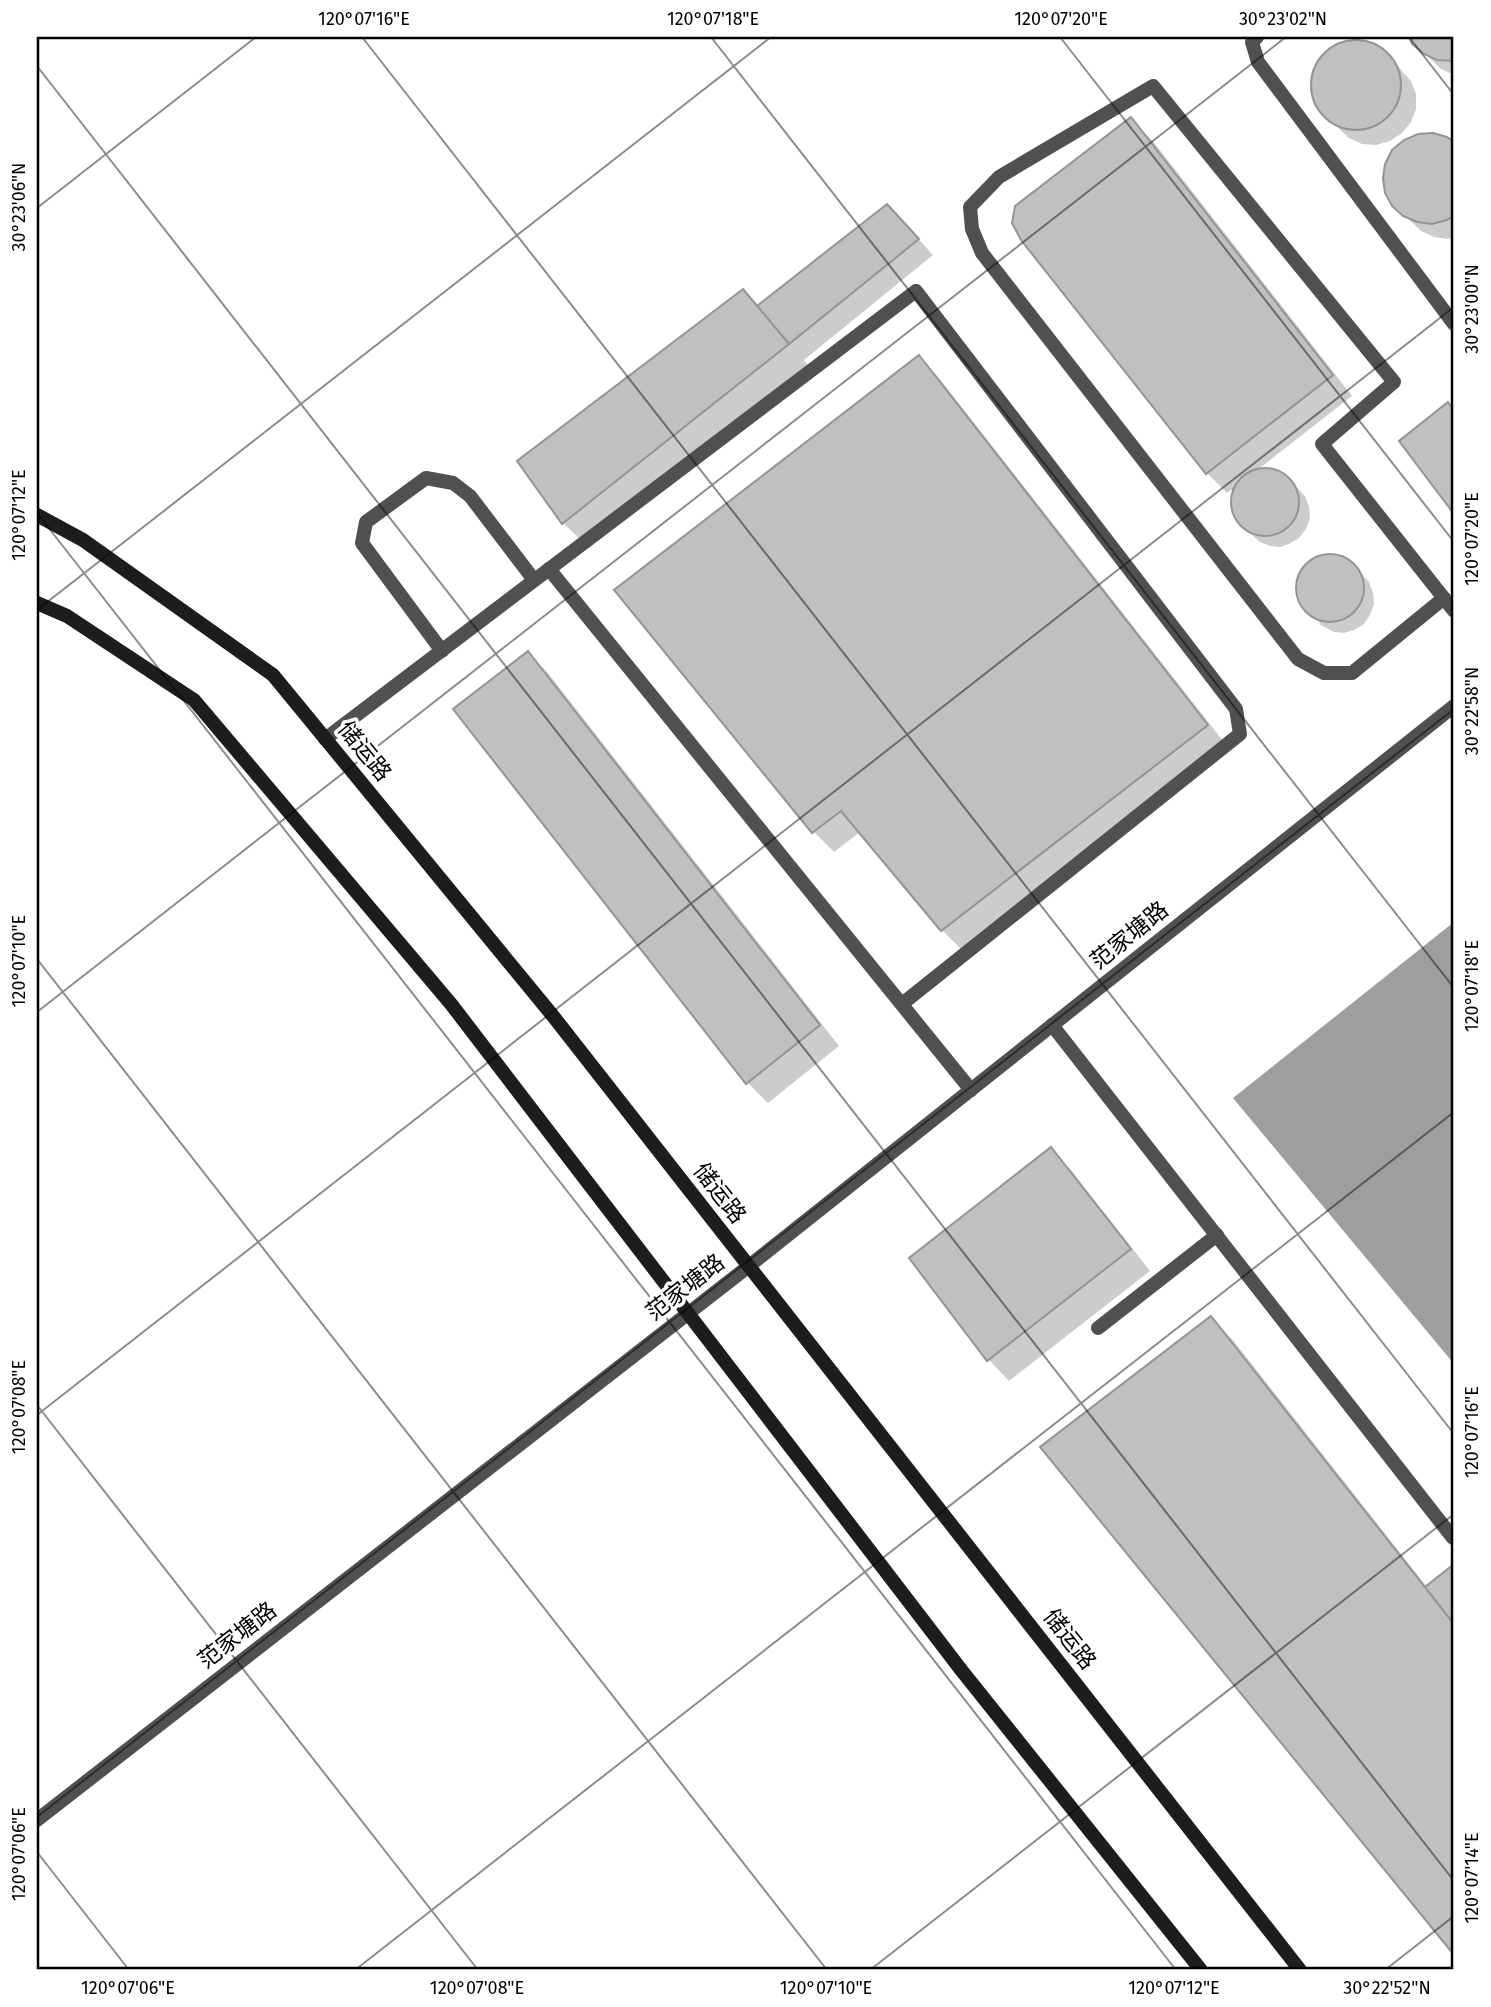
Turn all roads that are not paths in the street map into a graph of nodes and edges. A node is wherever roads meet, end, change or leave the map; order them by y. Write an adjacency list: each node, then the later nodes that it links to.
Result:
1 (1256, 37): 2 (street)
2 (1454, 324)
3 (37, 515): 11 (main road, 储运路)
4 (549, 569): 5 (street); 12 (street); 12 (street)
5 (534, 580): 9 (street); 9 (street)
6 (1444, 598): 6 (street); 8 (street)
7 (37, 603): 17 (main road)
8 (1454, 611)
9 (442, 651): 11 (street)
10 (1454, 706): 13 (street, 范家塘路)
11 (325, 739): 16 (main road, 储运路)
12 (902, 1004): 14 (street)
13 (1052, 1025): 14 (street, 范家塘路); 15 (street)
14 (971, 1090): 16 (street, 范家塘路)
15 (1216, 1235): 18 (street); 19 (street)
16 (749, 1266): 17 (street, 范家塘路); 22 (main road, 储运路)
17 (688, 1314): 20 (street, 范家塘路); 21 (main road)
18 (1098, 1328)
19 (1453, 1538)
20 (37, 1820)
21 (1201, 1970)
22 (1300, 1970)

